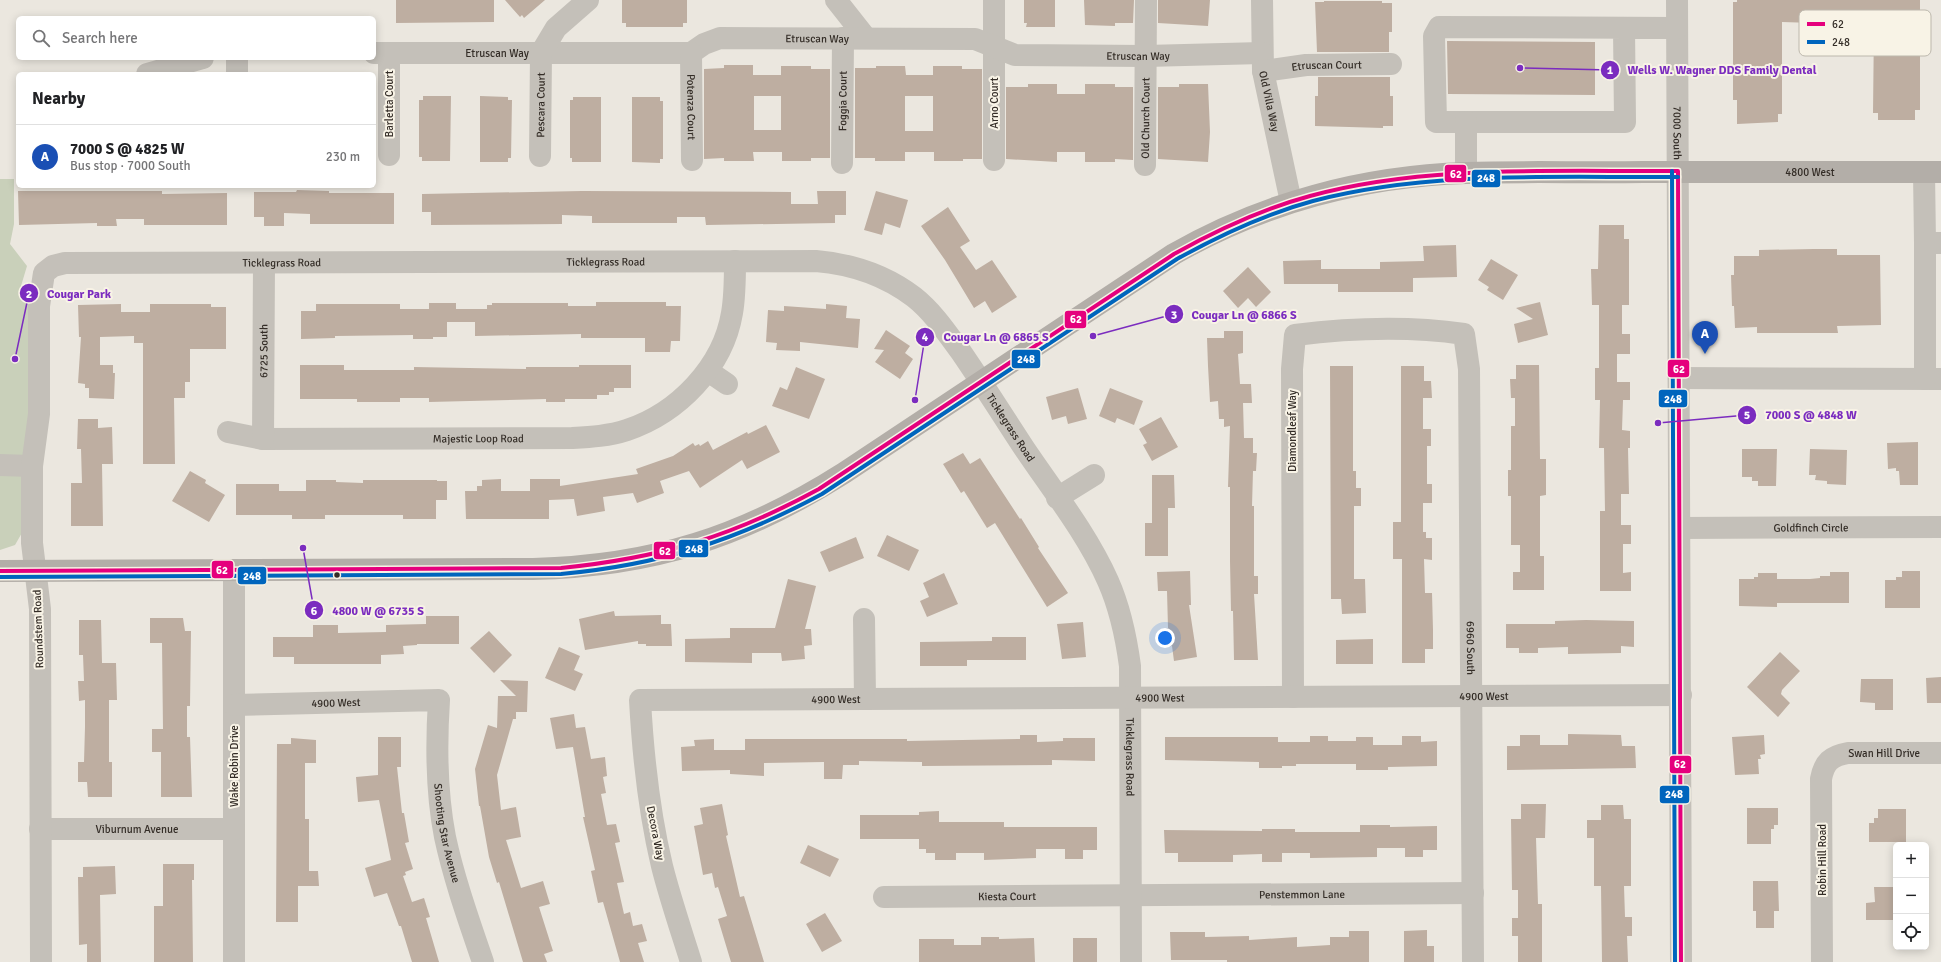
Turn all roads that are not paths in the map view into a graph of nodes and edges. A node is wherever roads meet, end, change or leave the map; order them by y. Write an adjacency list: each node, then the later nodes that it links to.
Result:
1 (588, 0): 13 (street)
2 (836, 0): 10 (street)
3 (994, 0): 11 (street, Arno Court)
4 (1146, 0): 15 (street, Old Church Court)
5 (1262, 0): 18 (street, Old Villa Way)
6 (1677, 0): 8 (street, 7000 South)
7 (1624, 28): 8 (street); 22 (street); 22 (street)
8 (1677, 28): 29 (street, 7000 South)
9 (843, 38): 10 (street, Etruscan Way); 14 (street, Etruscan Way); 27 (street, Foggia Court)
10 (866, 38): 11 (street, Etruscan Way)
11 (994, 47): 15 (street, Etruscan Way); 26 (street, Arno Court)
12 (382, 53): 13 (street, Etruscan Way); 23 (street, Barletta Court)
13 (541, 53): 14 (street, Etruscan Way); 24 (street, Pescara Court)
14 (691, 53): 25 (street, Potenza Court)
15 (1146, 56): 18 (street, Etruscan Way); 28 (street, Old Church Court)
16 (196, 60): 20 (street)
17 (237, 60): 21 (street)
18 (1262, 62): 19 (street, Etruscan Court); 32 (street, Old Villa Way)
19 (1391, 64)
20 (154, 72)
21 (237, 72)
22 (1466, 122): 31 (street)
23 (389, 155)
24 (540, 156)
25 (692, 160)
26 (994, 160)
27 (842, 163)
28 (1146, 165)
29 (1678, 171): 30 (main road, 4800 West); 31 (main road, 4800 West); 39 (street, 7000 South)
30 (1933, 172): 33 (street)
31 (1466, 173): 32 (main road, 4800 West)
32 (1290, 202): 41 (main road, 4800 West)
33 (1933, 243): 40 (street)
34 (735, 261): 35 (street, Ticklegrass Road); 38 (street, Majestic Loop Road); 41 (street, Ticklegrass Road)
35 (264, 262): 36 (street, Ticklegrass Road); 44 (street, 6725 South)
36 (44, 273): 46 (street, Roundstem Road)
37 (1464, 334): 56 (street, 6960 South); 58 (street, Diamondleaf Way)
38 (708, 371): 42 (street); 44 (street, Majestic Loop Road)
39 (1679, 378): 40 (street); 50 (street, 7000 South)
40 (1933, 379)
41 (981, 381): 48 (street, Ticklegrass Road); 51 (main road, 4800 West)
42 (727, 384)
43 (228, 432): 44 (street, Majestic Loop Road)
44 (263, 439)
45 (0, 465): 46 (street)
46 (32, 466): 53 (street, Roundstem Road)
47 (1094, 475): 48 (street)
48 (1057, 498): 57 (street, Ticklegrass Road)
49 (1941, 527): 50 (street, Goldfinch Circle)
50 (1680, 528): 55 (street, 7000 South)
51 (234, 570): 53 (main road, 4800 West); 62 (street, Wake Robin Drive)
52 (0, 571): 53 (main road, 4800 West)
53 (35, 571): 65 (street, Roundstem Road)
54 (864, 619): 59 (street)
55 (1681, 695): 56 (street, 4900 West); 76 (street, 7000 South)
56 (1471, 696): 58 (street, 4900 West); 67 (street, 6960 South)
57 (1130, 697): 58 (street, 4900 West); 59 (street, 4900 West); 68 (street, Ticklegrass Road)
58 (1293, 697)
59 (865, 699): 61 (street, 4900 West)
60 (439, 700): 62 (street, 4900 West); 72 (street, Shooting Star Avenue)
61 (640, 700): 73 (street, Decora Way)
62 (234, 705): 66 (street, Wake Robin Drive)
63 (1941, 752): 64 (street, Swan Hill Drive)
64 (1828, 760): 77 (street, Robin Hill Road)
65 (40, 829): 66 (street, Viburnum Avenue); 70 (street, Roundstem Road)
66 (234, 829): 71 (street, Wake Robin Drive)
67 (1472, 894): 68 (street, Penstemmon Lane); 75 (street, 6960 South)
68 (1131, 895): 69 (street, Kiesta Court); 74 (street, Ticklegrass Road)
69 (884, 897)
70 (41, 962)
71 (234, 962)
72 (483, 962)
73 (691, 962)
74 (1131, 962)
75 (1473, 962)
76 (1681, 962)
77 (1822, 962)

